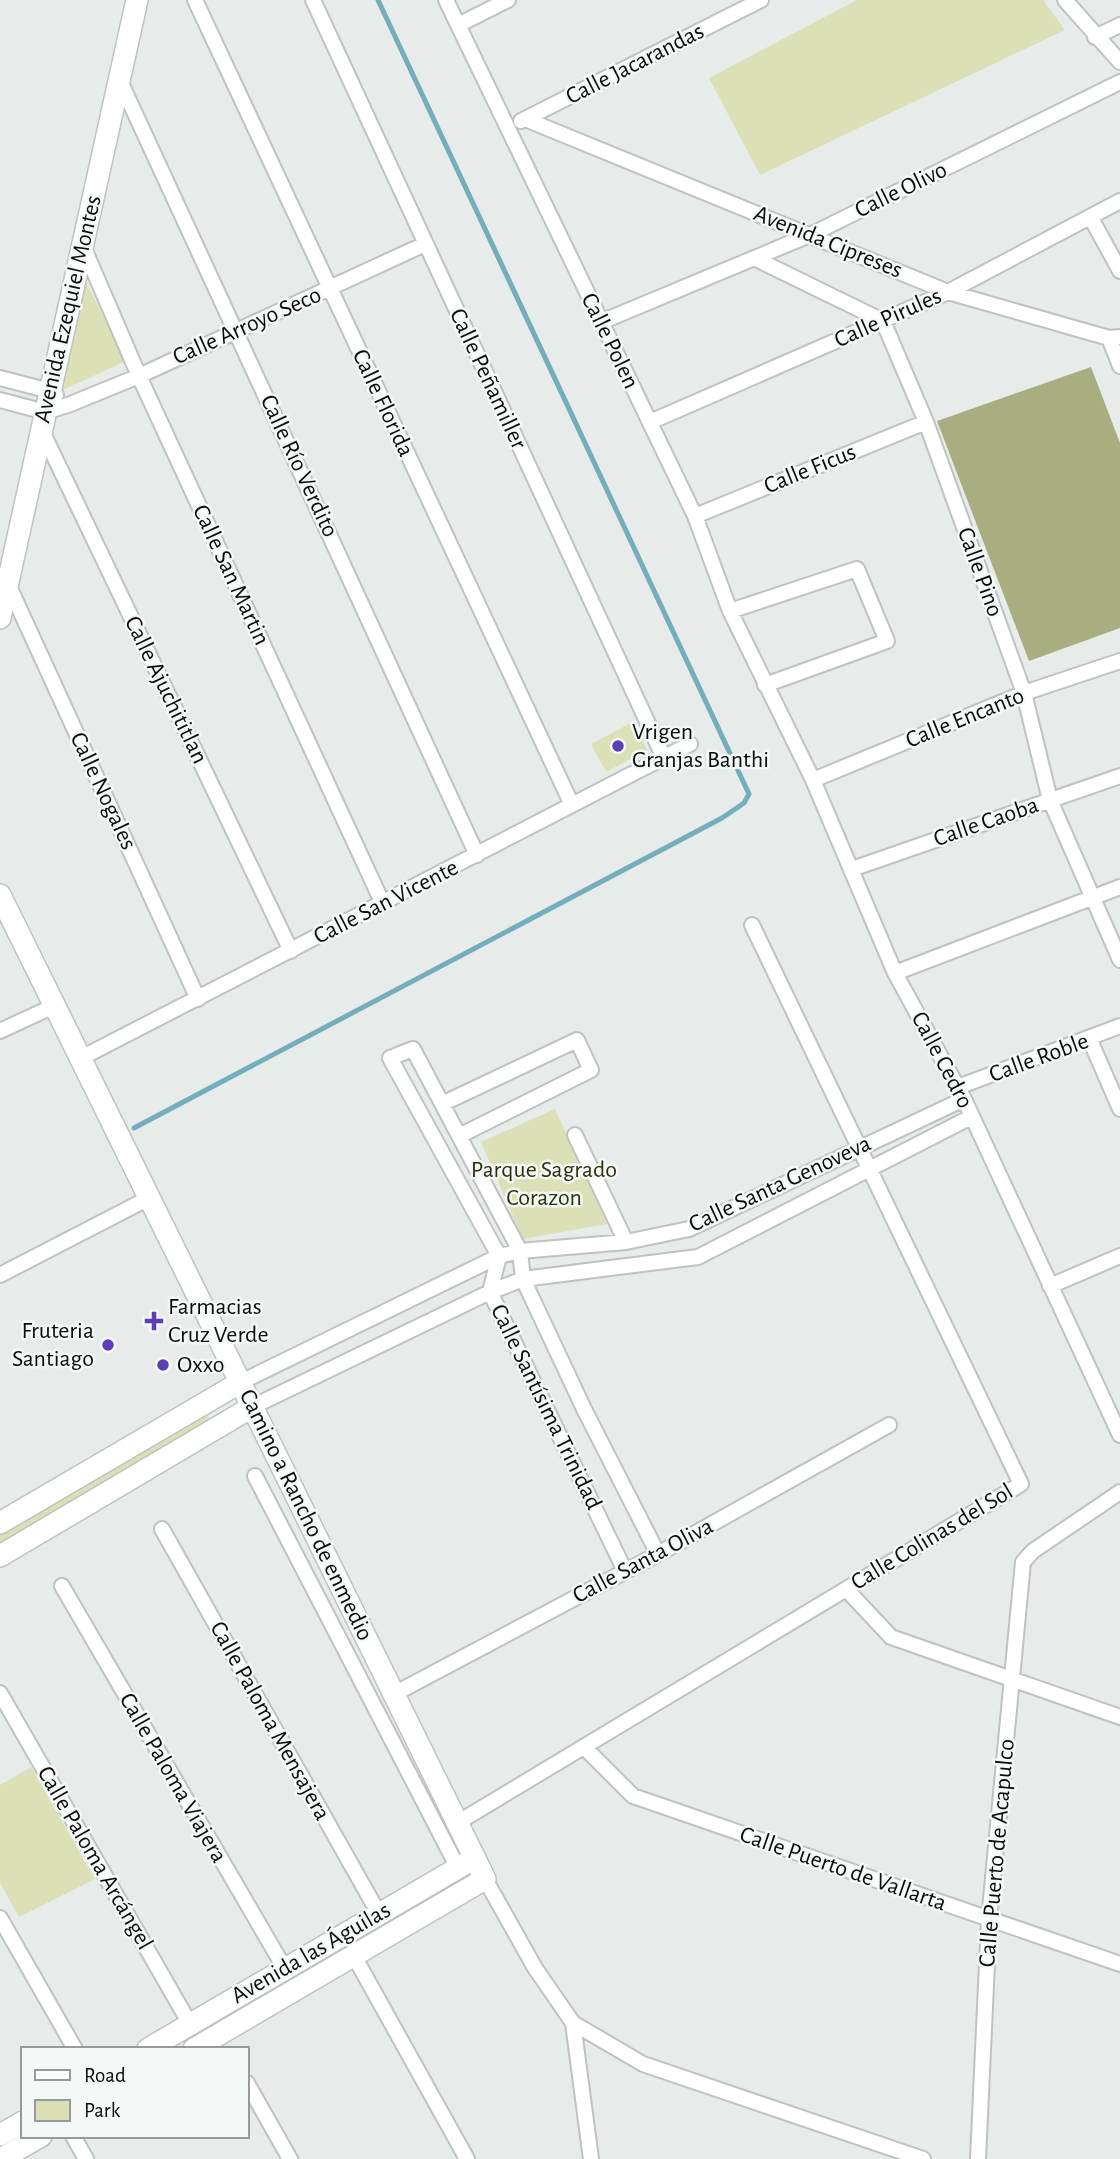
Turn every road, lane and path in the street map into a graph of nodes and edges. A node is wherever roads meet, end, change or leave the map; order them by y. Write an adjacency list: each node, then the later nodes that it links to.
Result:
1 (137, 0): 12 (street, Avenida Ezequiel Montes)
2 (195, 0): 23 (street, Calle Florida)
3 (313, 0): 19 (street, Calle Peñamiller)
4 (446, 0): 8 (street, Calle Polen)
5 (508, 0): 8 (street)
6 (761, 0): 14 (street, Calle Jacarandas)
7 (1065, 0): 10 (street)
8 (458, 25): 15 (street, Calle Polen)
9 (1120, 25): 10 (street)
10 (1095, 37): 11 (street)
11 (1120, 62)
12 (119, 79): 20 (street, Avenida Ezequiel Montes); 27 (street, Calle Río Verdito)
13 (1120, 82): 18 (street, Calle Olivo)
14 (525, 119): 15 (street, Calle Jacarandas); 18 (street, Avenida Cipreses)
15 (509, 127): 26 (street, Calle Polen)
16 (1120, 201): 17 (street, Calle Pirules)
17 (1091, 218): 22 (street); 24 (street, Calle Pirules)
18 (812, 234): 21 (street, Calle Olivo); 24 (street, Avenida Cipreses)
19 (425, 244): 23 (street, Calle Arroyo Seco); 46 (street, Calle Peñamiller)
20 (82, 246): 30 (street, Calle San Martin); 32 (street, Avenida Ezequiel Montes)
21 (754, 258): 25 (street); 26 (street, Calle Olivo)
22 (1120, 271)
23 (330, 289): 27 (street, Calle Arroyo Seco); 50 (street, Calle Florida)
24 (948, 292): 25 (street, Calle Pirules); 28 (street, Avenida Cipreses)
25 (883, 321): 36 (street, Calle Pirules); 37 (street, Calle Pino)
26 (601, 322): 36 (street, Calle Polen)
27 (237, 331): 30 (street, Calle Arroyo Seco); 51 (street, Calle Río Verdito)
28 (1114, 338): 29 (street, Avenida Cipreses)
29 (1120, 366)
30 (139, 376): 34 (street, Calle Arroyo Seco); 56 (street, Calle San Martin)
31 (0, 378): 32 (street)
32 (50, 391): 34 (street); 35 (street, Avenida Ezequiel Montes)
33 (0, 400): 35 (street)
34 (68, 405): 35 (street, Calle Arroyo Seco)
35 (43, 421): 39 (street, Avenida Ezequiel Montes); 58 (street, Calle Ajuchititlan)
36 (650, 422): 38 (street, Calle Polen)
37 (926, 422): 38 (street, Calle Ficus); 44 (street, Calle Pino)
38 (695, 516): 40 (street, Calle Polen)
39 (8, 584): 41 (street, Avenida Ezequiel Montes); 61 (street, Calle Nogales)
40 (730, 611): 43 (street, Calle Polen); 43 (street)
41 (0, 618)
42 (1120, 661): 44 (street, Calle Encanto)
43 (765, 685): 48 (street, Calle Cedro)
44 (1024, 693): 48 (street, Calle Encanto); 49 (street, Calle Pino)
45 (690, 744): 46 (street, Calle San Vicente)
46 (664, 758): 50 (street, Calle San Vicente)
47 (1120, 776): 49 (street, Calle Caoba)
48 (813, 780): 52 (street, Calle Cedro)
49 (1050, 800): 52 (street, Calle Caoba); 55 (street, Calle Pino)
50 (572, 805): 51 (street, Calle San Vicente)
51 (477, 855): 56 (street, Calle San Vicente)
52 (852, 869): 60 (street, Calle Cedro)
53 (1120, 887): 55 (street)
54 (0, 895): 62 (street)
55 (1090, 897): 59 (street, Calle Pino); 60 (street)
56 (383, 904): 58 (street, Calle San Vicente)
57 (752, 925): 73 (street, Calle Colinas del Sol)
58 (291, 951): 61 (street, Calle San Vicente)
59 (1120, 960)
60 (895, 973): 67 (street, Calle Cedro)
61 (198, 999): 66 (street, Calle San Vicente)
62 (56, 1005): 64 (street); 66 (street)
63 (1120, 1026): 65 (street, Calle Roble)
64 (0, 1031)
65 (1090, 1040): 67 (street, Calle Roble); 69 (street)
66 (81, 1058): 75 (street, Camino a Rancho de enmedio)
67 (961, 1093): 70 (street, Calle Cedro); 73 (street, Calle Santa Genoveva)
68 (444, 1103): 71 (street, Calle Santísima Trinidad); 71 (street); 78 (street, Calle Santísima Trinidad)
69 (1120, 1108)
70 (971, 1117): 74 (street, Calle Santa Genoveva); 82 (street, Calle Cedro)
71 (461, 1135): 77 (street, Calle Santísima Trinidad)
72 (575, 1135): 76 (street)
73 (859, 1148): 74 (street, Calle Colinas del Sol); 76 (street, Calle Santa Genoveva)
74 (870, 1170): 81 (street, Calle Santa Genoveva); 96 (street, Calle Colinas del Sol)
75 (149, 1198): 80 (street); 84 (street, Camino a Rancho de enmedio)
76 (626, 1242): 77 (street, Calle Santa Genoveva)
77 (520, 1251): 78 (street, Calle Santa Genoveva); 81 (street, Calle Santísima Trinidad)
78 (499, 1256): 83 (street, Calle Santísima Trinidad); 84 (street, Calle Santa Genoveva)
79 (1120, 1256): 82 (street)
80 (0, 1275)
81 (523, 1279): 83 (street, Calle Santa Genoveva); 92 (street, Calle Santísima Trinidad)
82 (1050, 1286): 87 (street, Calle Cedro)
83 (490, 1292): 85 (street, Calle Santa Genoveva); 94 (street, Calle Santísima Trinidad)
84 (241, 1382): 85 (street, Camino a Rancho de enmedio); 90 (street)
85 (252, 1407): 93 (street); 99 (street, Camino a Rancho de enmedio)
86 (889, 1425): 92 (street, Calle Santa Oliva)
87 (1120, 1435)
88 (255, 1476): 103 (street)
89 (1120, 1492): 97 (street, Calle Puerto de Acapulco)
90 (0, 1522)
91 (162, 1529): 105 (street, Calle Paloma Mensajera)
92 (659, 1554): 94 (street, Calle Santa Oliva)
93 (0, 1556)
94 (625, 1571): 99 (street, Calle Santa Oliva)
95 (62, 1586): 110 (street, Calle Paloma Viajera)
96 (846, 1589): 97 (street); 101 (street, Calle Colinas del Sol)
97 (1012, 1680): 100 (street); 107 (street, Calle Puerto de Acapulco)
98 (0, 1693): 112 (street, Calle Paloma Arcángel)
99 (394, 1694): 102 (street, Camino a Rancho de enmedio)
100 (1120, 1717)
101 (583, 1747): 102 (street, Calle Colinas del Sol); 107 (street, Calle Puerto de Vallarta)
102 (457, 1823): 103 (street, Camino a Rancho de enmedio)
103 (466, 1863): 104 (street, Camino a Rancho de enmedio); 105 (street, Avenida las Águilas)
104 (485, 1879): 108 (street, Avenida las Águilas); 111 (street)
105 (379, 1914): 110 (street, Avenida las Águilas)
106 (0, 1918): 114 (street)
107 (989, 1920): 109 (street, Calle Puerto de Vallarta); 128 (street, Calle Puerto de Acapulco)
108 (354, 1956): 113 (street, Avenida las Águilas); 125 (street)
109 (1120, 1964)
110 (285, 1969): 112 (street, Avenida las Águilas)
111 (573, 2023): 126 (street); 127 (street)
112 (190, 2024): 115 (street, Avenida las Águilas)
113 (224, 2041): 116 (street, Avenida las Águilas)
114 (74, 2047)
115 (151, 2047)
116 (202, 2047)
117 (248, 2084): 124 (street)
118 (21, 2123): 119 (street)
119 (0, 2135)
120 (38, 2138): 122 (street)
121 (74, 2138): 123 (street)
122 (1, 2159)
123 (86, 2159)
124 (290, 2159)
125 (467, 2159)
126 (591, 2159)
127 (923, 2159)
128 (978, 2159)

